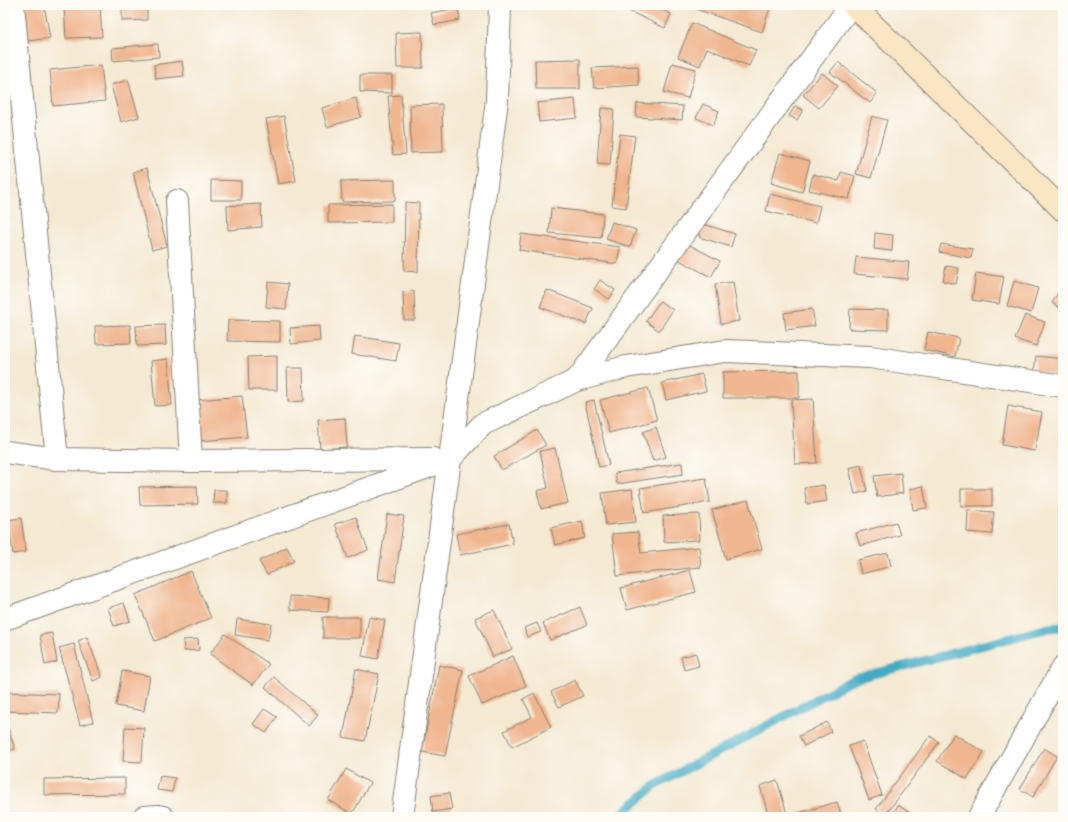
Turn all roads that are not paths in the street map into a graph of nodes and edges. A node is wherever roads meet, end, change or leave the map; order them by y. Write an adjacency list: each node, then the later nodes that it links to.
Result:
1 (13, 5): 9 (street)
2 (500, 5): 10 (street)
3 (852, 5): 5 (street); 6 (street)
4 (177, 201): 11 (street)
5 (1063, 210)
6 (577, 380): 7 (street); 10 (street)
7 (1063, 386)
8 (5, 452): 9 (street)
9 (57, 458): 11 (street)
10 (450, 459): 11 (street); 12 (street); 16 (street)
11 (191, 461)
12 (5, 619)
13 (1063, 667): 17 (street)
14 (144, 817): 15 (street)
15 (163, 817)
16 (402, 817)
17 (979, 817)

